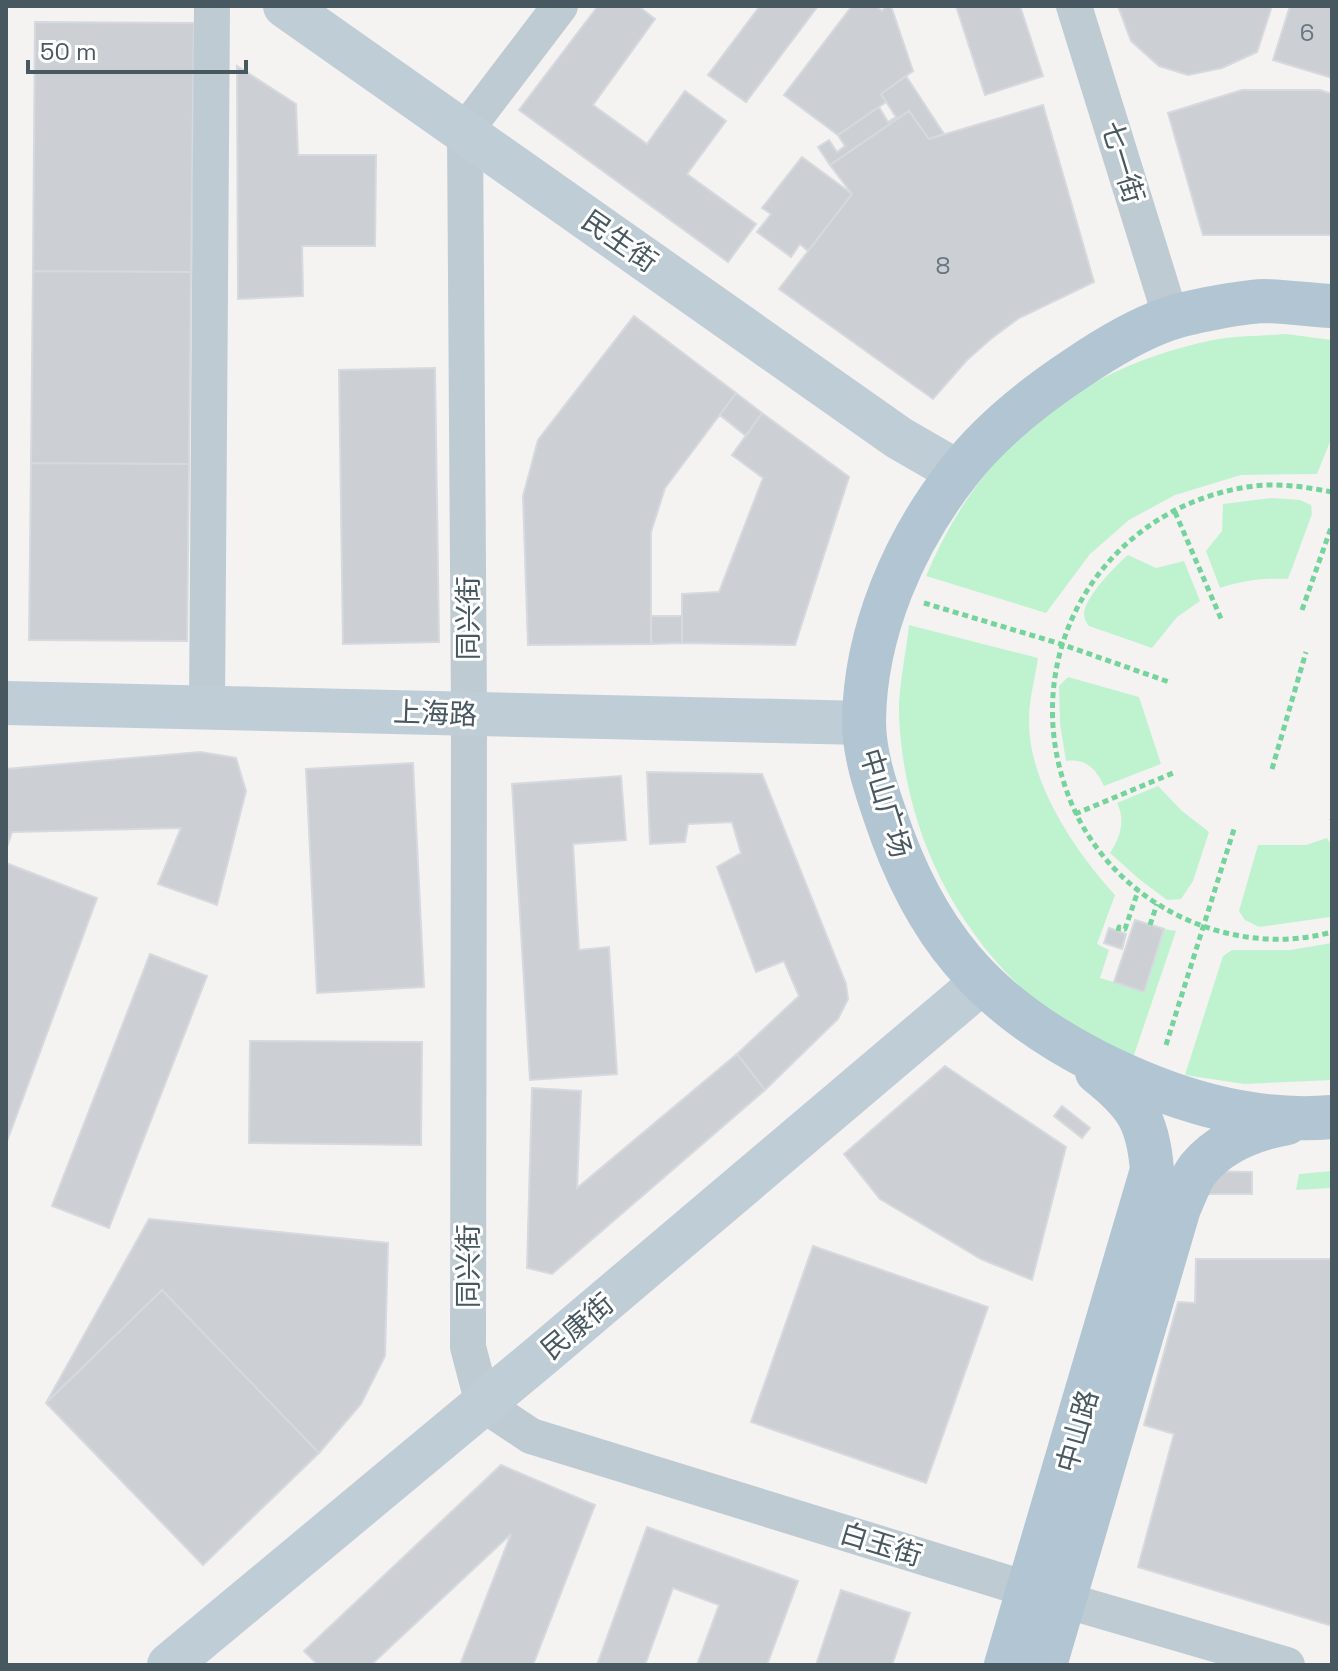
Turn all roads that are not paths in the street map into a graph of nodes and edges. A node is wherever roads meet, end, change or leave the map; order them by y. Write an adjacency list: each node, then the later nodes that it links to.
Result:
1 (212, 6): 10 (street)
2 (285, 6): 5 (main road, 民生街)
3 (560, 6): 5 (street)
4 (1074, 6): 7 (street, 七一街)
5 (465, 131): 8 (main road, 民生街); 11 (street, 同兴街)
6 (1332, 306): 7 (main road, 中山广场)
7 (1171, 318): 8 (main road, 中山广场)
8 (958, 472): 12 (main road, 中山广场)
9 (6, 703): 10 (main road, 上海路)
10 (207, 707): 11 (main road, 上海路)
11 (469, 714): 12 (main road, 上海路); 17 (street, 同兴街)
12 (864, 723): 13 (main road, 中山广场)
13 (981, 983): 14 (main road, 中山广场); 17 (main road, 民康街)
14 (1062, 1044): 15 (main road, 中山广场); 16 (main road)
15 (1320, 1118): 16 (main road)
16 (1162, 1202): 18 (main road, 中山路)
17 (483, 1404): 18 (street, 白玉街); 19 (main road, 民康街)
18 (1047, 1595): 20 (main road, 中山路); 21 (main road, 中山路); 22 (street, 白玉街)
19 (169, 1665)
20 (1006, 1665)
21 (1045, 1665)
22 (1287, 1665)

